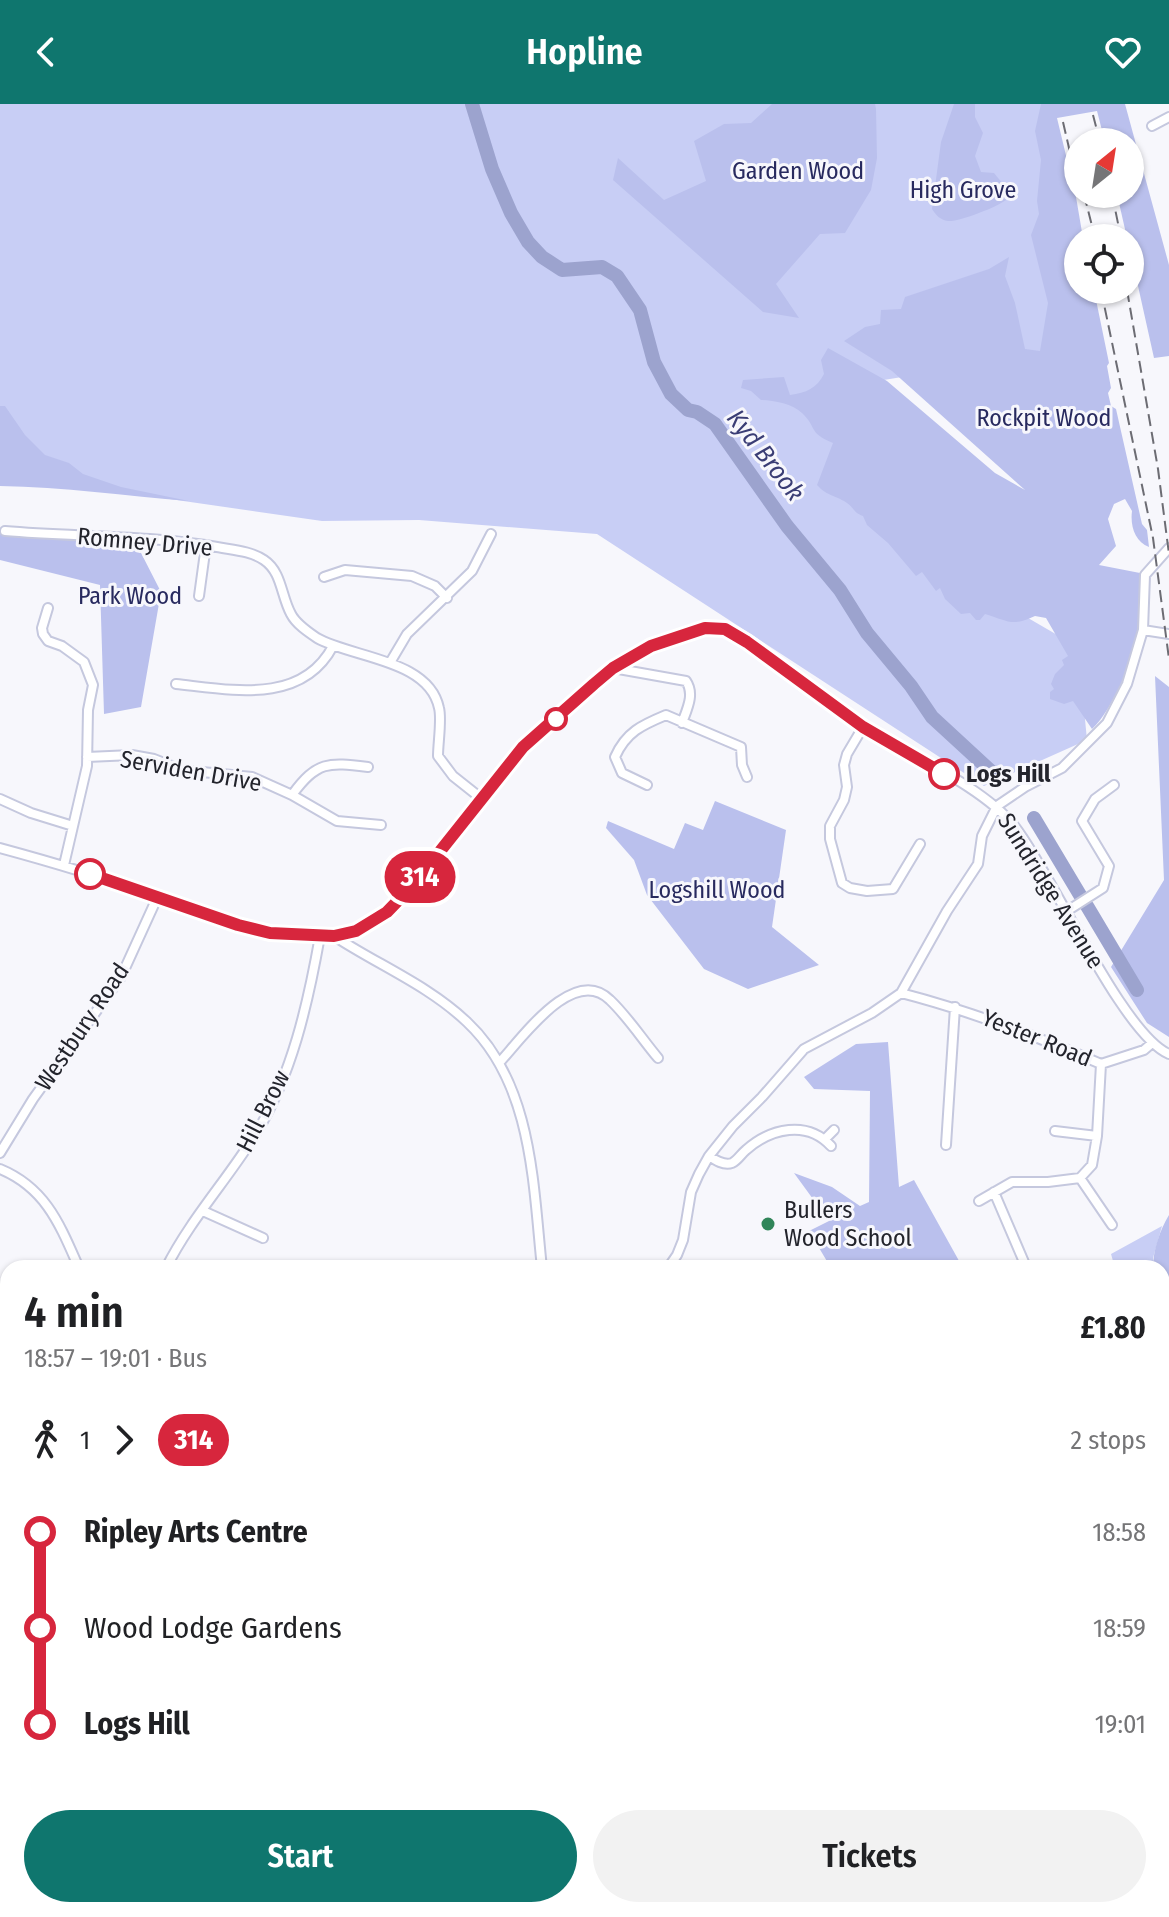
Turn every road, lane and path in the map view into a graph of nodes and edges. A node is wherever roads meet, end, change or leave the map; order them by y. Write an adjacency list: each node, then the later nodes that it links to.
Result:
1 (1169, 117): 2 (street)
2 (1152, 126)
3 (5, 531): 5 (street, Romney Drive)
4 (491, 534): 9 (street)
5 (206, 545): 8 (street); 13 (street, Romney Drive)
6 (1169, 548): 11 (street)
7 (324, 577): 9 (street)
8 (199, 596)
9 (447, 598): 14 (street)
10 (48, 608): 19 (street)
11 (1143, 630): 12 (street); 27 (street)
12 (1169, 634)
13 (333, 646): 14 (street, Romney Drive); 16 (street)
14 (391, 661): 26 (street, Romney Drive)
15 (613, 668): 17 (street); 18 (street, Sundridge Avenue); 26 (street, Sundridge Avenue)
16 (176, 684)
17 (682, 723): 21 (street); 22 (street)
18 (863, 727): 27 (street, Sundridge Avenue); 30 (street)
19 (87, 757): 24 (street, Serviden Drive); 29 (street)
20 (368, 767): 24 (street)
21 (747, 777)
22 (647, 785)
23 (1114, 785): 34 (street)
24 (292, 795): 28 (street, Serviden Drive)
25 (0, 799): 29 (street)
26 (482, 799): 35 (street, Sundridge Avenue)
27 (997, 806): 34 (street, Sundridge Avenue); 39 (street)
28 (381, 825)
29 (73, 826): 32 (street)
30 (920, 844)
31 (0, 848): 32 (street, Sundridge Avenue)
32 (64, 865): 33 (street, Sundridge Avenue)
33 (157, 898): 36 (street, Sundridge Avenue); 50 (street, Westbury Road)
34 (1067, 911): 41 (street, Sundridge Avenue)
35 (356, 931): 37 (street, Sundridge Avenue); 38 (street)
36 (320, 936): 37 (street, Sundridge Avenue); 56 (street, Hill Brow)
37 (334, 936): 38 (street)
38 (353, 948): 44 (street)
39 (901, 993): 40 (street, Yester Road); 51 (street)
40 (955, 1007): 45 (street, Yester Road); 49 (street)
41 (1151, 1044): 42 (street); 45 (street, Yester Road)
42 (1169, 1054)
43 (658, 1058): 44 (street)
44 (499, 1063): 61 (street)
45 (1101, 1064): 48 (street)
46 (834, 1130): 51 (street)
47 (1055, 1131): 48 (street)
48 (1097, 1136): 53 (street)
49 (946, 1145)
50 (0, 1153)
51 (709, 1156): 62 (street)
52 (0, 1169): 59 (street)
53 (1080, 1178): 54 (street); 57 (street)
54 (994, 1192): 55 (street); 63 (street)
55 (979, 1201)
56 (203, 1211): 58 (street); 60 (street, Hill Brow)
57 (1112, 1225)
58 (263, 1238)
59 (76, 1260)
60 (171, 1260)
61 (541, 1260)
62 (674, 1260)
63 (1023, 1260)

